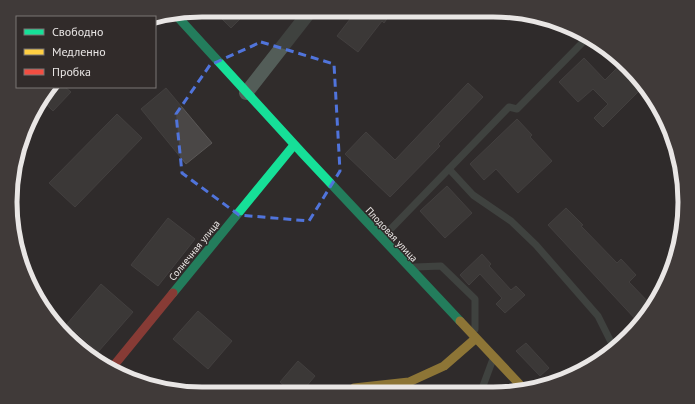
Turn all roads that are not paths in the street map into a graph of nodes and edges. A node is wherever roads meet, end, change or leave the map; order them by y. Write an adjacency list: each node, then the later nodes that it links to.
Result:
1 (306, 17): 4 (street)
2 (179, 19): 4 (main road, Плодовая улица)
3 (583, 42): 6 (lane)
4 (246, 93): 5 (main road, Плодовая улица)
5 (294, 145): 7 (main road, Плодовая улица); 12 (main road, Солнечная улица)
6 (449, 169): 7 (lane); 10 (lane)
7 (382, 238): 8 (main road, Плодовая улица)
8 (409, 268): 9 (main road, Плодовая улица); 9 (lane)
9 (475, 339): 11 (main road, Плодовая улица); 14 (main road)
10 (612, 344)
11 (494, 357): 13 (main road, Плодовая улица); 15 (lane)
12 (114, 365)
13 (520, 385)
14 (363, 387)
15 (483, 387)

